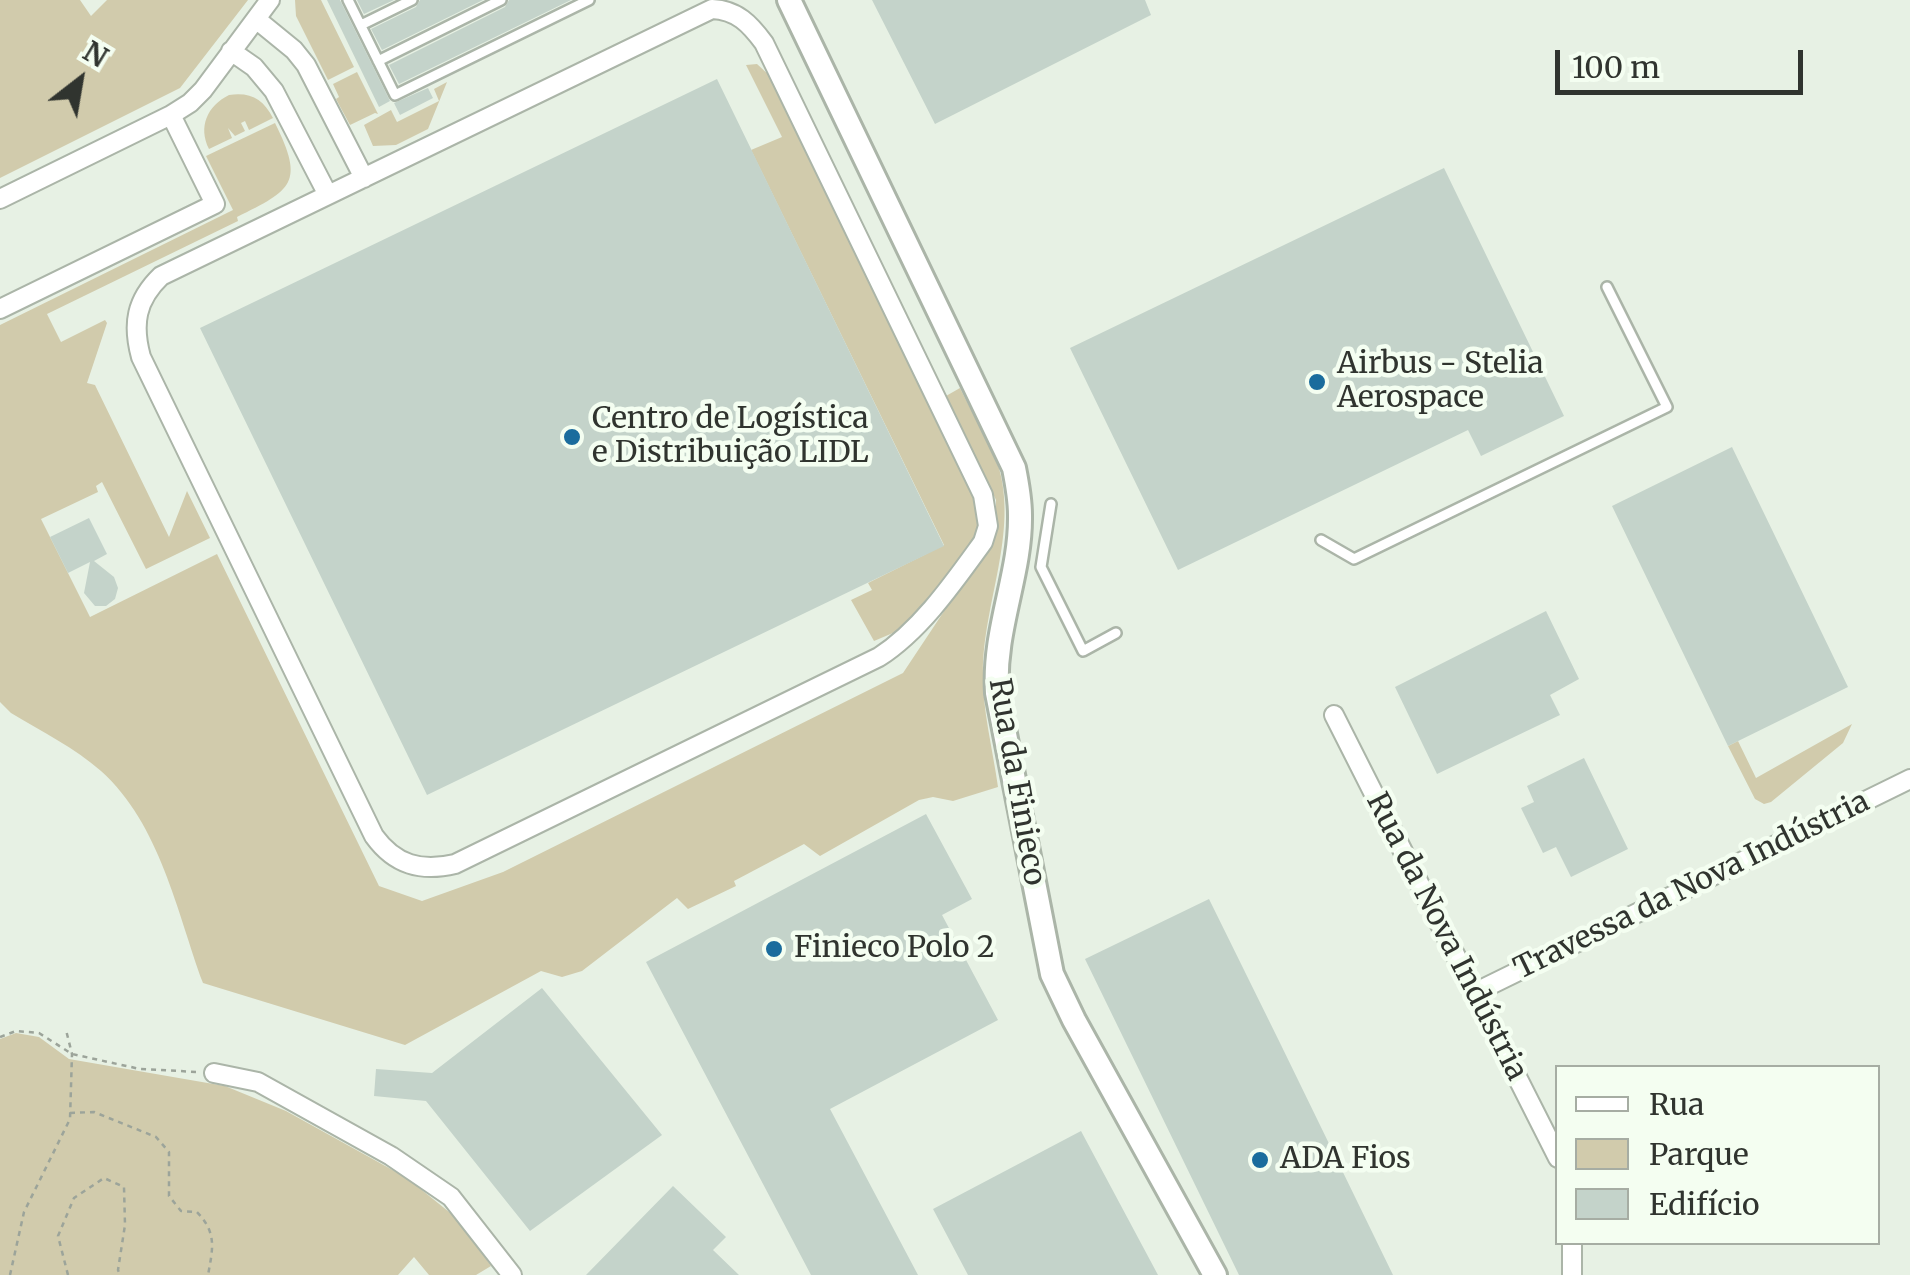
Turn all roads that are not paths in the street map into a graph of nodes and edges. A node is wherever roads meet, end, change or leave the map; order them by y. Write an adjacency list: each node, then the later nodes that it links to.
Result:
1 (270, 0): 8 (street)
2 (348, 0): 9 (lane)
3 (412, 0): 9 (lane)
4 (501, 0): 11 (lane)
5 (589, 0): 11 (lane)
6 (790, 0): 28 (street, Rua da Finieco)
7 (732, 6): 13 (street); 14 (street)
8 (256, 19): 10 (street); 13 (street)
9 (360, 25): 11 (lane)
10 (231, 52): 12 (street); 14 (street)
11 (378, 61)
12 (171, 115): 15 (street); 17 (street)
13 (364, 178): 14 (street)
14 (328, 196)
15 (0, 198)
16 (1607, 287): 19 (lane)
17 (0, 310)
18 (1051, 504): 20 (lane)
19 (1321, 540)
20 (1116, 634)
21 (1334, 715): 23 (street, Rua da Nova Indústria)
22 (1910, 779): 23 (street, Travessa da Nova Indústria)
23 (1474, 993): 25 (street, Rua da Nova Indústria)
24 (214, 1073): 27 (street)
25 (1555, 1152)
26 (1572, 1245): 29 (street)
27 (512, 1275)
28 (1216, 1275)
29 (1572, 1275)

